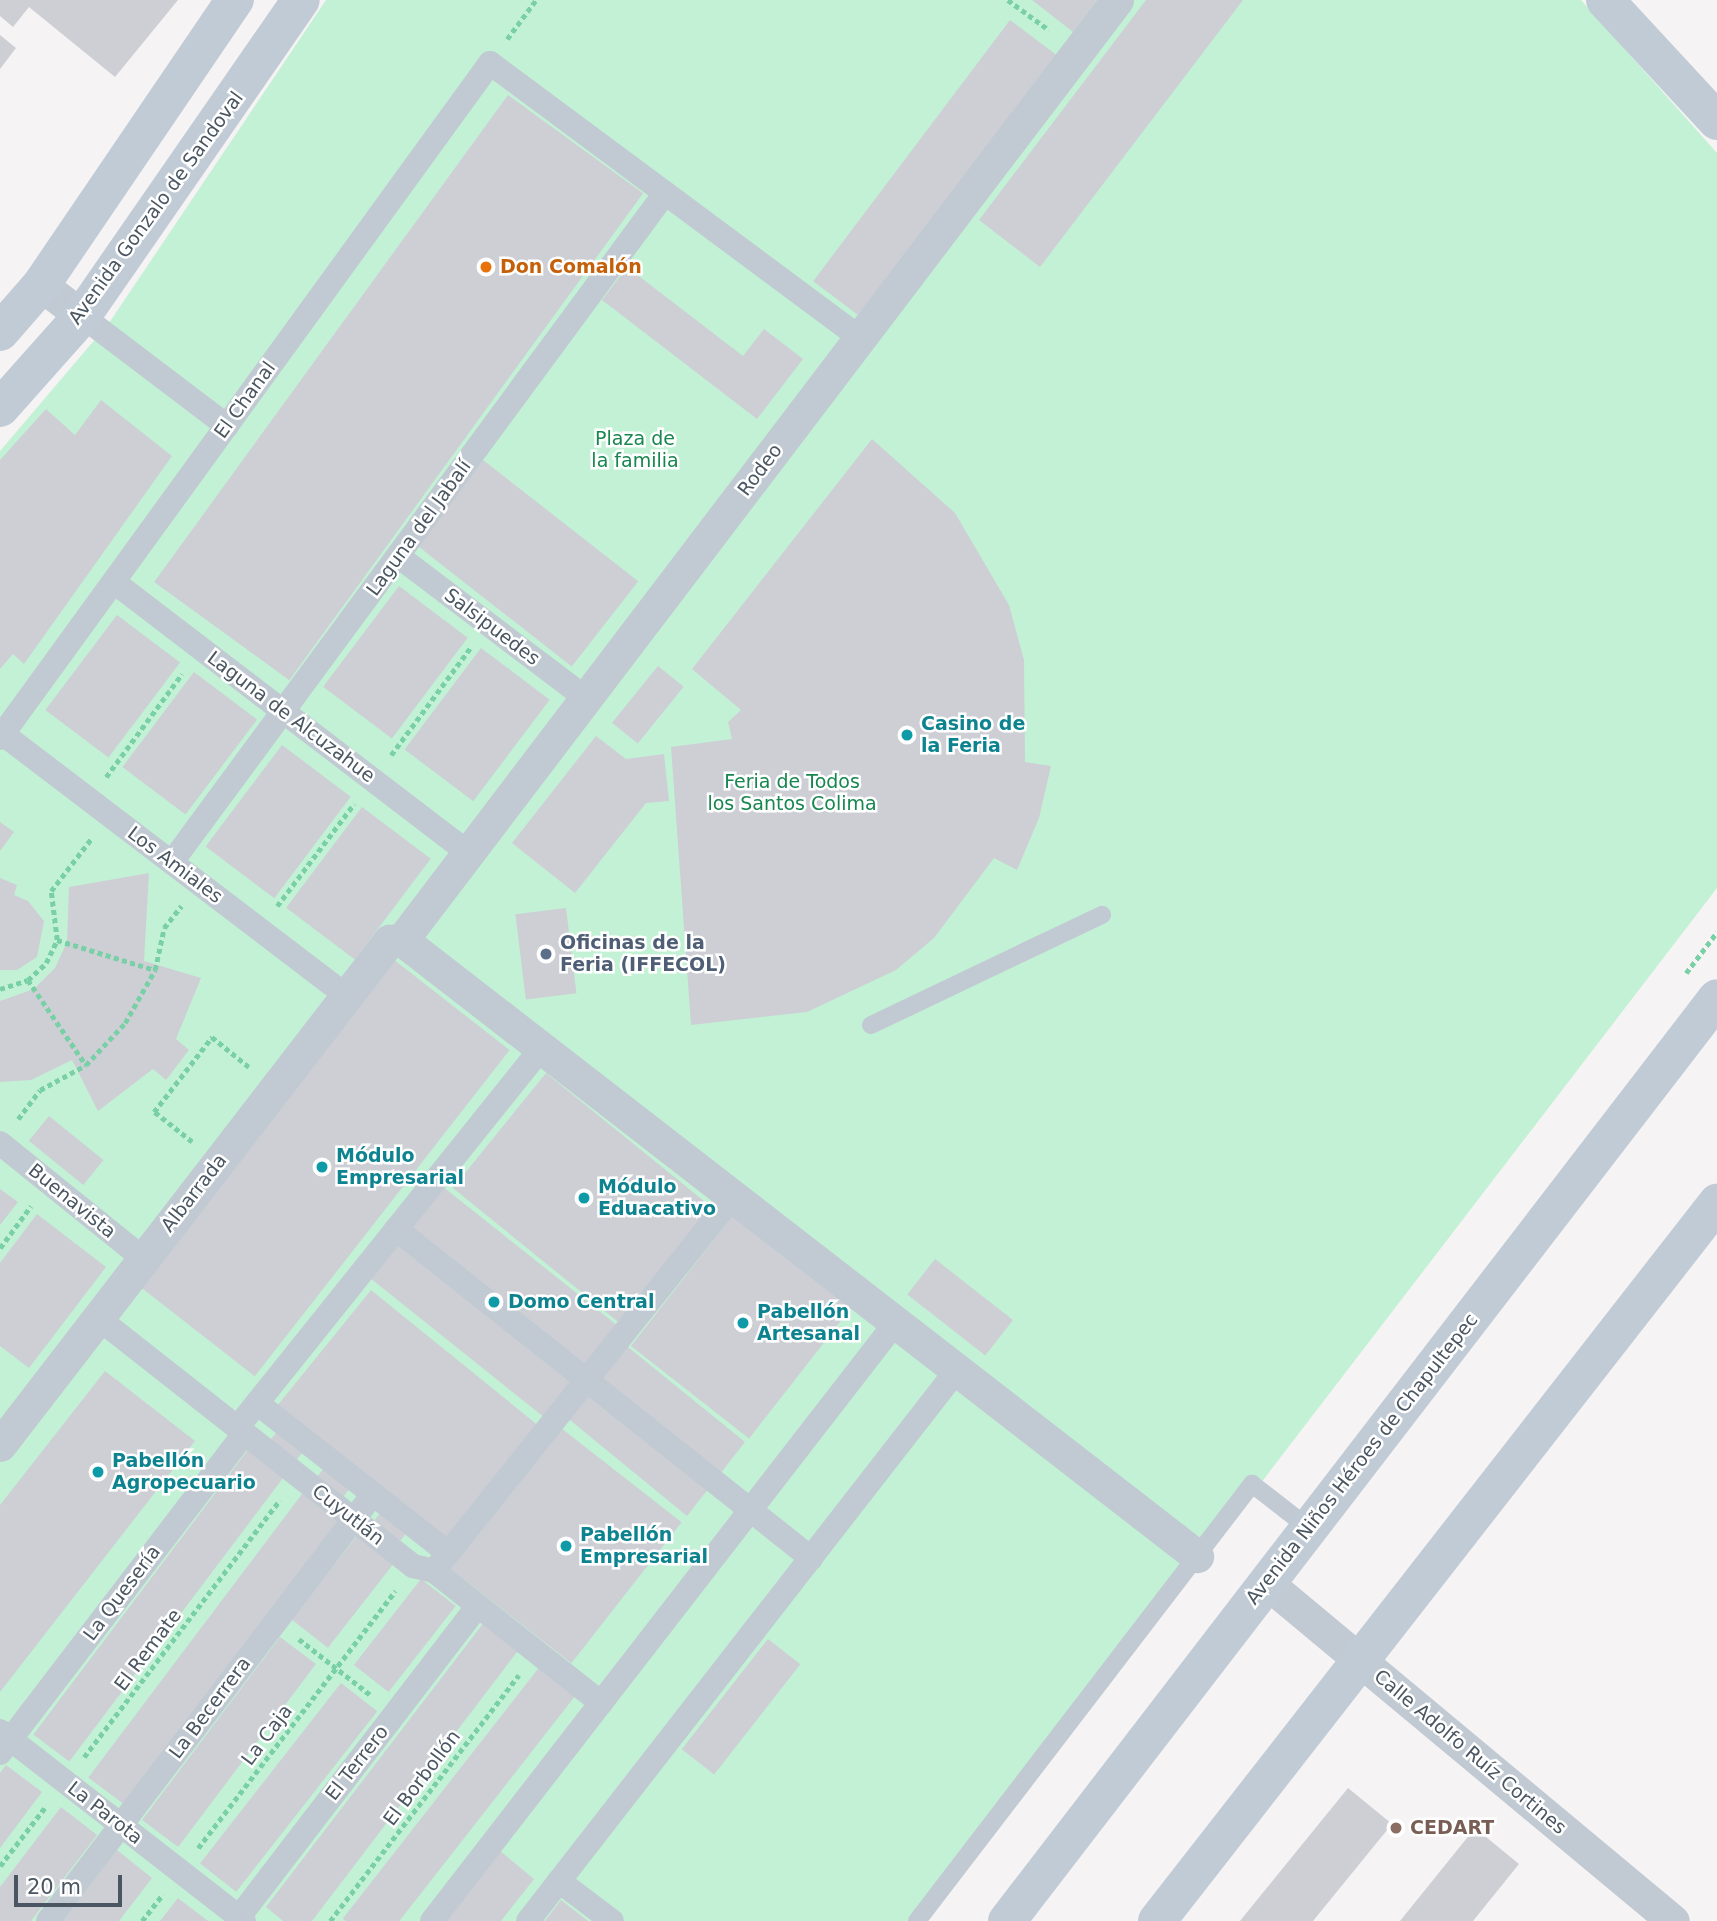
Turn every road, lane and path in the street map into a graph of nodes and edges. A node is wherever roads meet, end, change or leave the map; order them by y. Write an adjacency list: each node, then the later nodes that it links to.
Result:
1 (235, 0): 11 (main road)
2 (301, 0): 12 (main road, Avenida Gonzalo de Sandoval)
3 (536, 0): 8 (path)
4 (1008, 0): 7 (path)
5 (1117, 0): 7 (street, Rodeo)
6 (1605, 0): 9 (main road)
7 (1078, 51): 14 (street, Rodeo)
8 (490, 63): 10 (street); 16 (street, El Chanal)
9 (1717, 121)
10 (665, 193): 14 (street); 17 (street, Laguna del Jabalí)
11 (41, 285): 12 (street); 13 (main road)
12 (82, 316): 15 (main road, Avenida Gonzalo de Sandoval); 16 (street)
13 (0, 332)
14 (860, 338): 20 (street, Rodeo)
15 (0, 408)
16 (227, 426): 18 (street, El Chanal)
17 (398, 556): 20 (street, Salsipuedes); 21 (street, Laguna del Jabalí)
18 (114, 582): 19 (street, Laguna de Alcuzahue); 22 (street, El Chanal)
19 (201, 649): 21 (street, Laguna de Alcuzahue); 23 (path)
20 (586, 698): 25 (street, Rodeo)
21 (284, 712): 25 (street, Laguna de Alcuzahue); 26 (street, Laguna del Jabalí)
22 (1, 736): 23 (street, Los Amiales)
23 (89, 800): 24 (street, Los Amiales)
24 (109, 815): 26 (street, Los Amiales); 29 (path)
25 (468, 853): 30 (street, Rodeo)
26 (172, 862): 34 (street, Los Amiales)
27 (1102, 915): 36 (lane)
28 (164, 928): 31 (path)
29 (57, 940): 31 (path); 32 (path)
30 (395, 940): 34 (street, Albarrada); 37 (street)
31 (155, 970): 38 (path)
32 (28, 980): 33 (path); 38 (path)
33 (0, 989)
34 (346, 995): 39 (street, Albarrada)
35 (1717, 998): 60 (main road, Avenida Niños Héroes de Chapultepec)
36 (871, 1025)
37 (541, 1048): 44 (street); 46 (street, La Quesería)
38 (86, 1065): 40 (path)
39 (275, 1087): 42 (street, Albarrada); 42 (path)
40 (40, 1090)
41 (0, 1143): 43 (street, Buenavista)
42 (218, 1163): 48 (street, Albarrada)
43 (48, 1182): 47 (path); 48 (street, Buenavista)
44 (733, 1197): 50 (street); 52 (street)
45 (1717, 1203): 68 (main road)
46 (396, 1229): 52 (street); 53 (street, La Quesería)
47 (0, 1248)
48 (144, 1258): 49 (street, Albarrada)
49 (98, 1318): 54 (street, Cuyutlán); 55 (street, Albarrada)
50 (896, 1322): 51 (street); 58 (street)
51 (957, 1370): 61 (street); 62 (street)
52 (586, 1380): 58 (street); 63 (street)
53 (257, 1403): 54 (street, La Quesería); 57 (street, Cuyutlán)
54 (241, 1431): 56 (street, Cuyutlán); 72 (street, La Quesería)
55 (0, 1445)
56 (299, 1476): 59 (street, Cuyutlán); 73 (path, El Remate)
57 (373, 1494): 59 (street, La Becerrera); 63 (street, Cuyutlán)
58 (751, 1510): 62 (street); 70 (street)
59 (353, 1519): 63 (street, Cuyutlán); 66 (street, La Becerrera)
60 (1309, 1528): 61 (lane); 64 (main road, Avenida Niños Héroes de Chapultepec)
61 (1197, 1556): 85 (lane)
62 (811, 1558): 77 (street)
63 (431, 1563): 65 (street, Cuyutlán); 69 (path, La Caja)
64 (1267, 1583): 68 (street, Calle Adolfo Ruíz Cortines); 86 (main road, Avenida Niños Héroes de Chapultepec)
65 (478, 1606): 67 (street, Cuyutlán); 71 (street, El Terrero)
66 (276, 1622): 69 (path); 74 (street, La Becerrera)
67 (537, 1651): 70 (street, Cuyutlán); 81 (path, El Borbollón)
68 (1360, 1660): 87 (main road); 88 (street, Calle Adolfo Ruíz Cortines)
69 (336, 1667): 71 (path); 76 (path, La Caja)
70 (601, 1703): 82 (street)
71 (396, 1714): 78 (street, El Terrero)
72 (3, 1741): 73 (street, La Parota)
73 (65, 1782): 74 (street, La Parota); 75 (path, El Remate)
74 (121, 1825): 76 (street, La Parota); 79 (street, La Becerrera)
75 (0, 1866)
76 (180, 1871): 78 (street, La Parota); 80 (path, La Caja)
77 (559, 1881): 83 (street); 84 (street)
78 (240, 1920)
79 (48, 1921)
80 (142, 1921)
81 (330, 1921)
82 (432, 1921)
83 (528, 1921)
84 (612, 1921)
85 (917, 1921)
86 (1007, 1921)
87 (1157, 1921)
88 (1673, 1921)

